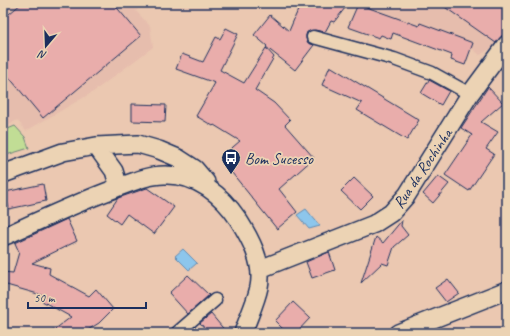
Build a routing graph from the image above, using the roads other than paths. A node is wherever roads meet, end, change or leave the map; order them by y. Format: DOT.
graph roads {
  1 [pos="313,37"];
  2 [pos="507,44"];
  3 [pos="470,94"];
  4 [pos="96,146"];
  5 [pos="3,174"];
  6 [pos="119,187"];
  7 [pos="214,192"];
  8 [pos="3,237"];
  9 [pos="260,269"];
  10 [pos="507,290"];
  11 [pos="215,300"];
  12 [pos="177,333"];
  13 [pos="243,333"];
  14 [pos="398,333"];
  1 -- 3 [label="street"];
  2 -- 3 [label="street, Rua da Rochinha"];
  3 -- 9 [label="street, Rua da Rochinha"];
  4 -- 5 [label="street"];
  4 -- 6 [label="street"];
  4 -- 7 [label="street"];
  6 -- 7 [label="street"];
  6 -- 8 [label="street"];
  7 -- 9 [label="street"];
  9 -- 13 [label="street"];
  10 -- 14 [label="street"];
  11 -- 12 [label="street"];
}
